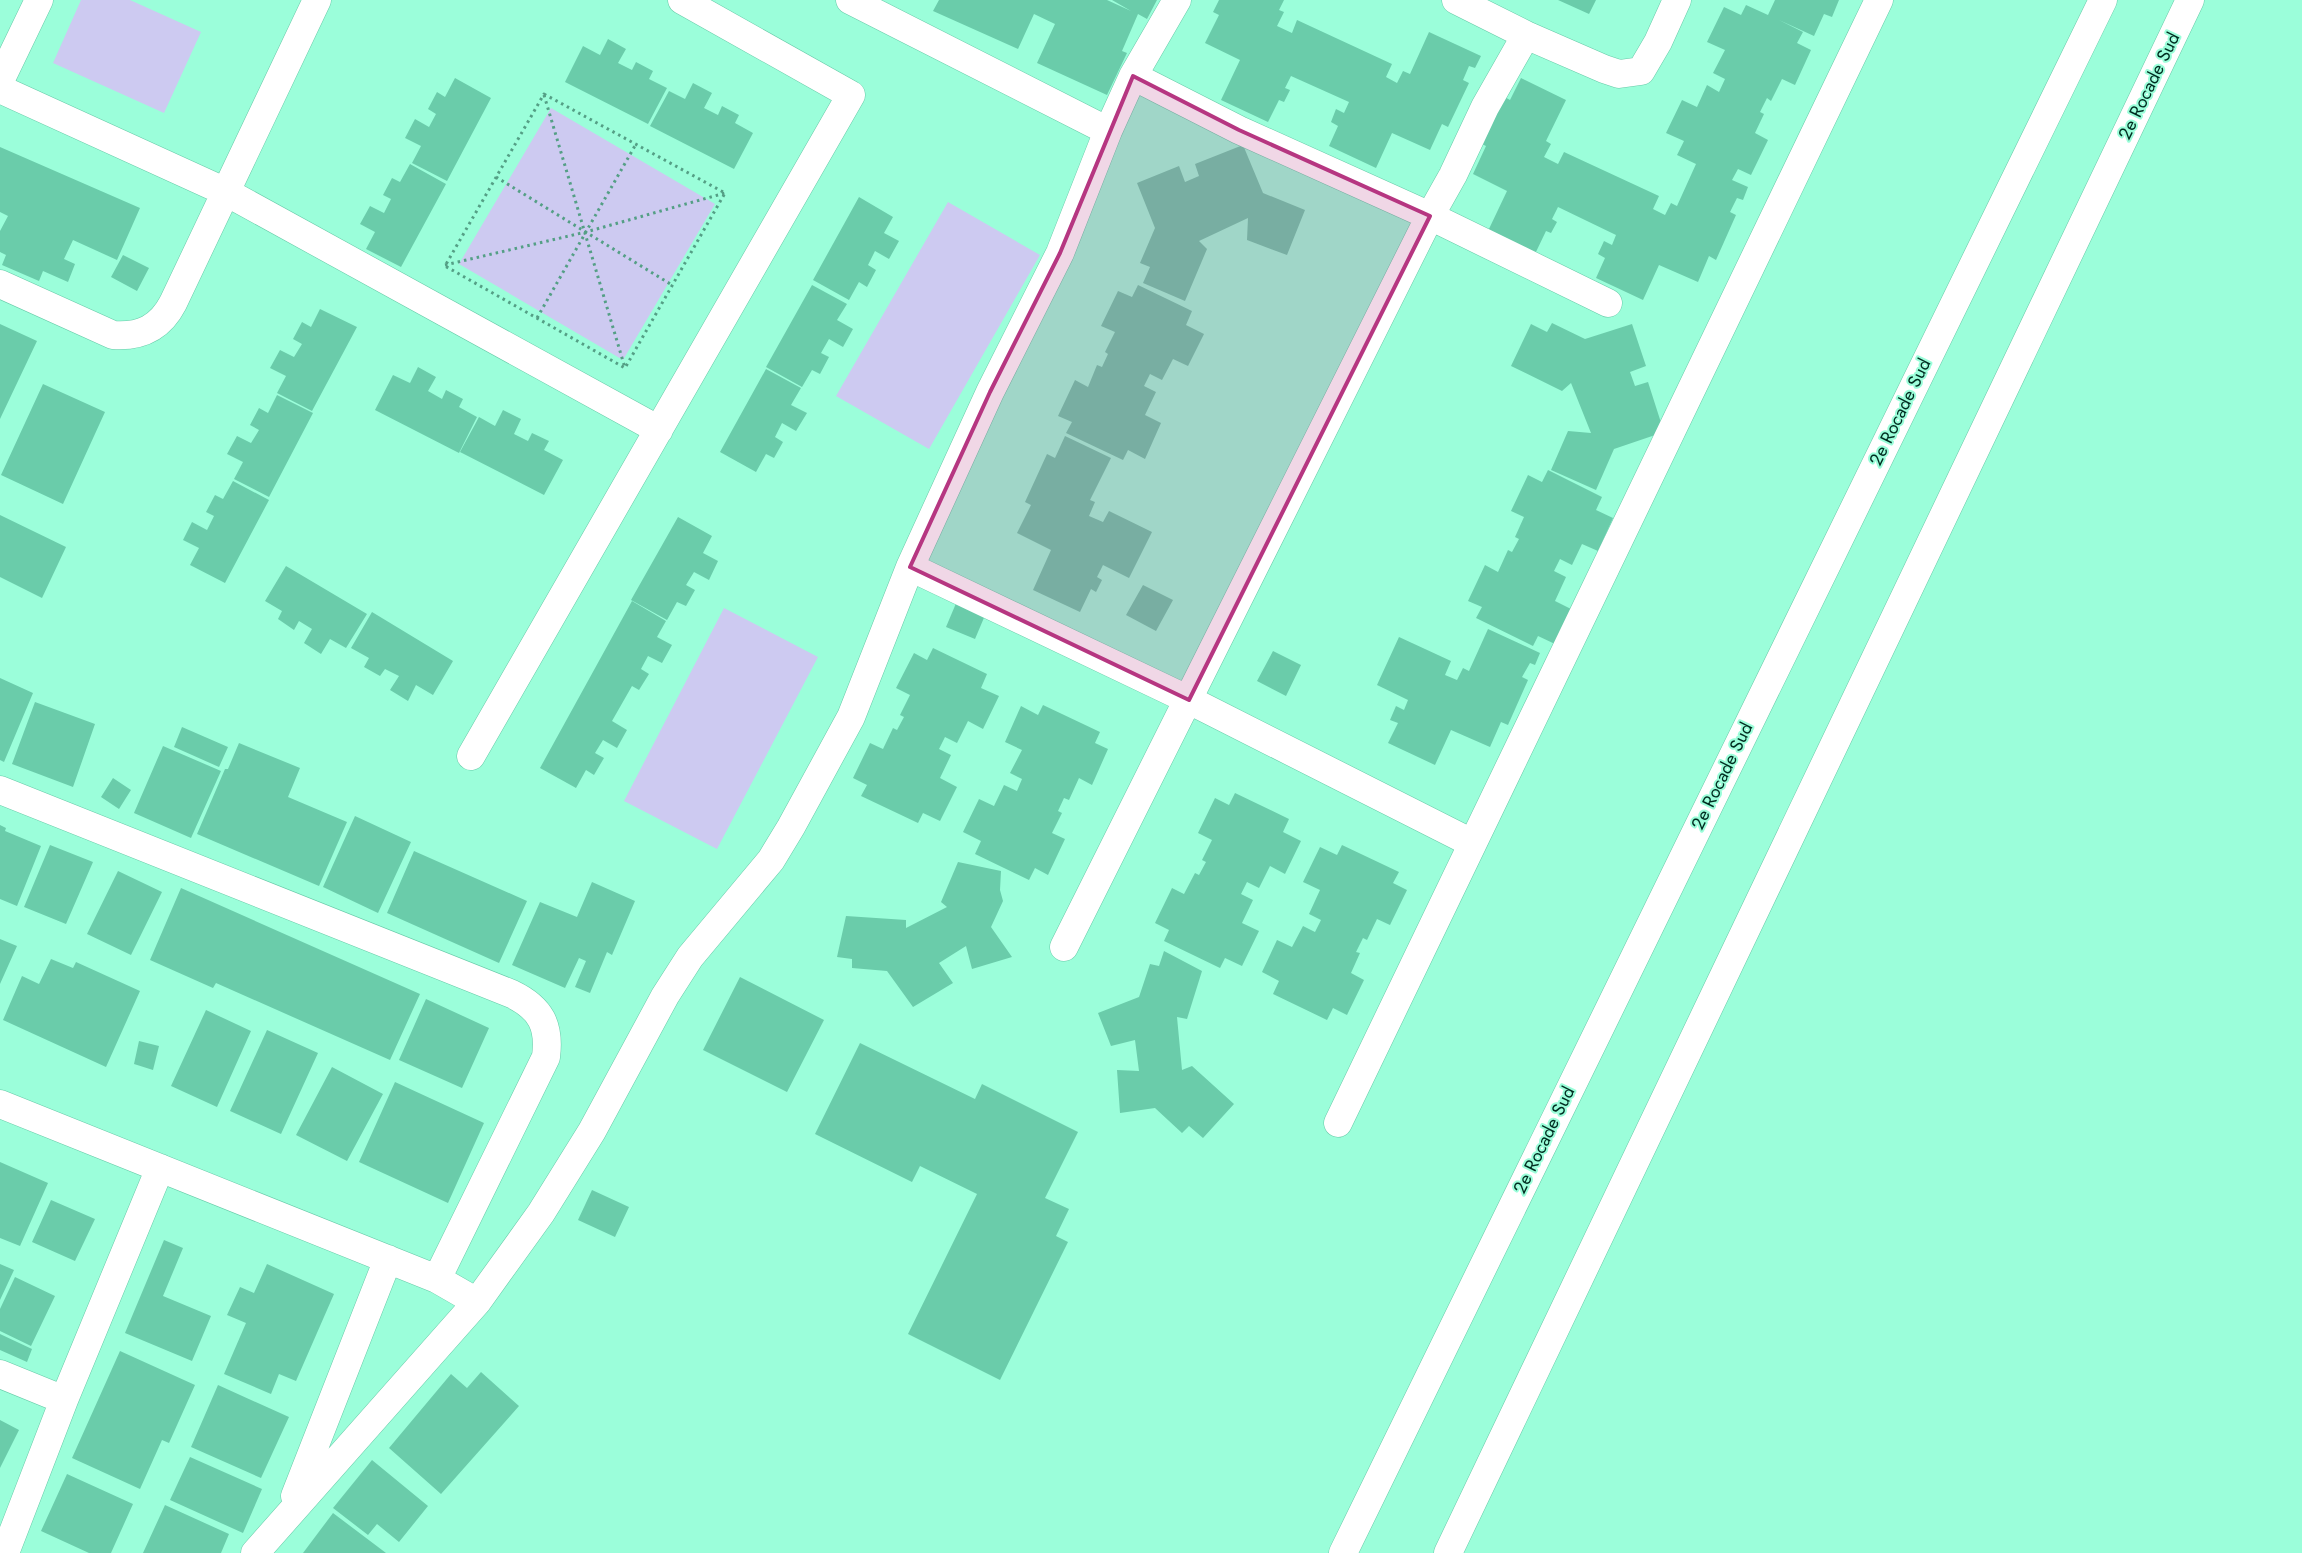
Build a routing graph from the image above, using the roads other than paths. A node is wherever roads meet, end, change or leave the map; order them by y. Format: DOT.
graph roads {
  1 [pos="39,0"];
  2 [pos="317,0"];
  3 [pos="682,0"];
  4 [pos="850,0"];
  5 [pos="1177,0"];
  6 [pos="1456,0"];
  7 [pos="1676,0"];
  8 [pos="1879,0"];
  9 [pos="2103,0"];
  10 [pos="2190,0"];
  11 [pos="1526,35"];
  12 [pos="1133,76"];
  13 [pos="0,82"];
  14 [pos="0,89"];
  15 [pos="1108,131"];
  16 [pos="226,192"];
  17 [pos="1430,216"];
  18 [pos="0,284"];
  19 [pos="1608,303"];
  20 [pos="659,430"];
  21 [pos="910,567"];
  22 [pos="1189,700"];
  23 [pos="472,756"];
  24 [pos="0,790"];
  25 [pos="1472,843"];
  26 [pos="1064,947"];
  27 [pos="0,1104"];
  28 [pos="1338,1123"];
  29 [pos="160,1168"];
  30 [pos="388,1259"];
  31 [pos="437,1279"];
  32 [pos="477,1302"];
  33 [pos="0,1374"];
  34 [pos="64,1400"];
  35 [pos="288,1514"];
  36 [pos="5,1553"];
  37 [pos="255,1553"];
  38 [pos="1343,1553"];
  39 [pos="1448,1553"];
  1 -- 13 [label="main road"];
  2 -- 16 [label="main road"];
  3 -- 20 [label="main road"];
  4 -- 15 [label="main road"];
  5 -- 12 [label="main road"];
  6 -- 11 [label="main road"];
  7 -- 11 [label="main road"];
  8 -- 25 [label="main road"];
  9 -- 38 [label="main road, 2e Rocade Sud"];
  10 -- 39 [label="main road, 2e Rocade Sud"];
  11 -- 17 [label="main road"];
  12 -- 15 [label="main road"];
  12 -- 17 [label="main road"];
  14 -- 16 [label="main road"];
  15 -- 21 [label="main road"];
  16 -- 18 [label="main road"];
  16 -- 20 [label="main road"];
  17 -- 19 [label="main road"];
  17 -- 22 [label="main road"];
  20 -- 23 [label="main road"];
  21 -- 22 [label="main road"];
  21 -- 32 [label="main road"];
  22 -- 25 [label="main road"];
  22 -- 26 [label="main road"];
  24 -- 31 [label="main road"];
  25 -- 28 [label="main road"];
  27 -- 29 [label="main road"];
  29 -- 30 [label="main road"];
  29 -- 34 [label="main road"];
  30 -- 31 [label="main road"];
  30 -- 35 [label="main road"];
  31 -- 32 [label="main road"];
  32 -- 35 [label="main road"];
  33 -- 34 [label="main road"];
  34 -- 36 [label="main road"];
  35 -- 37 [label="main road"];
}
